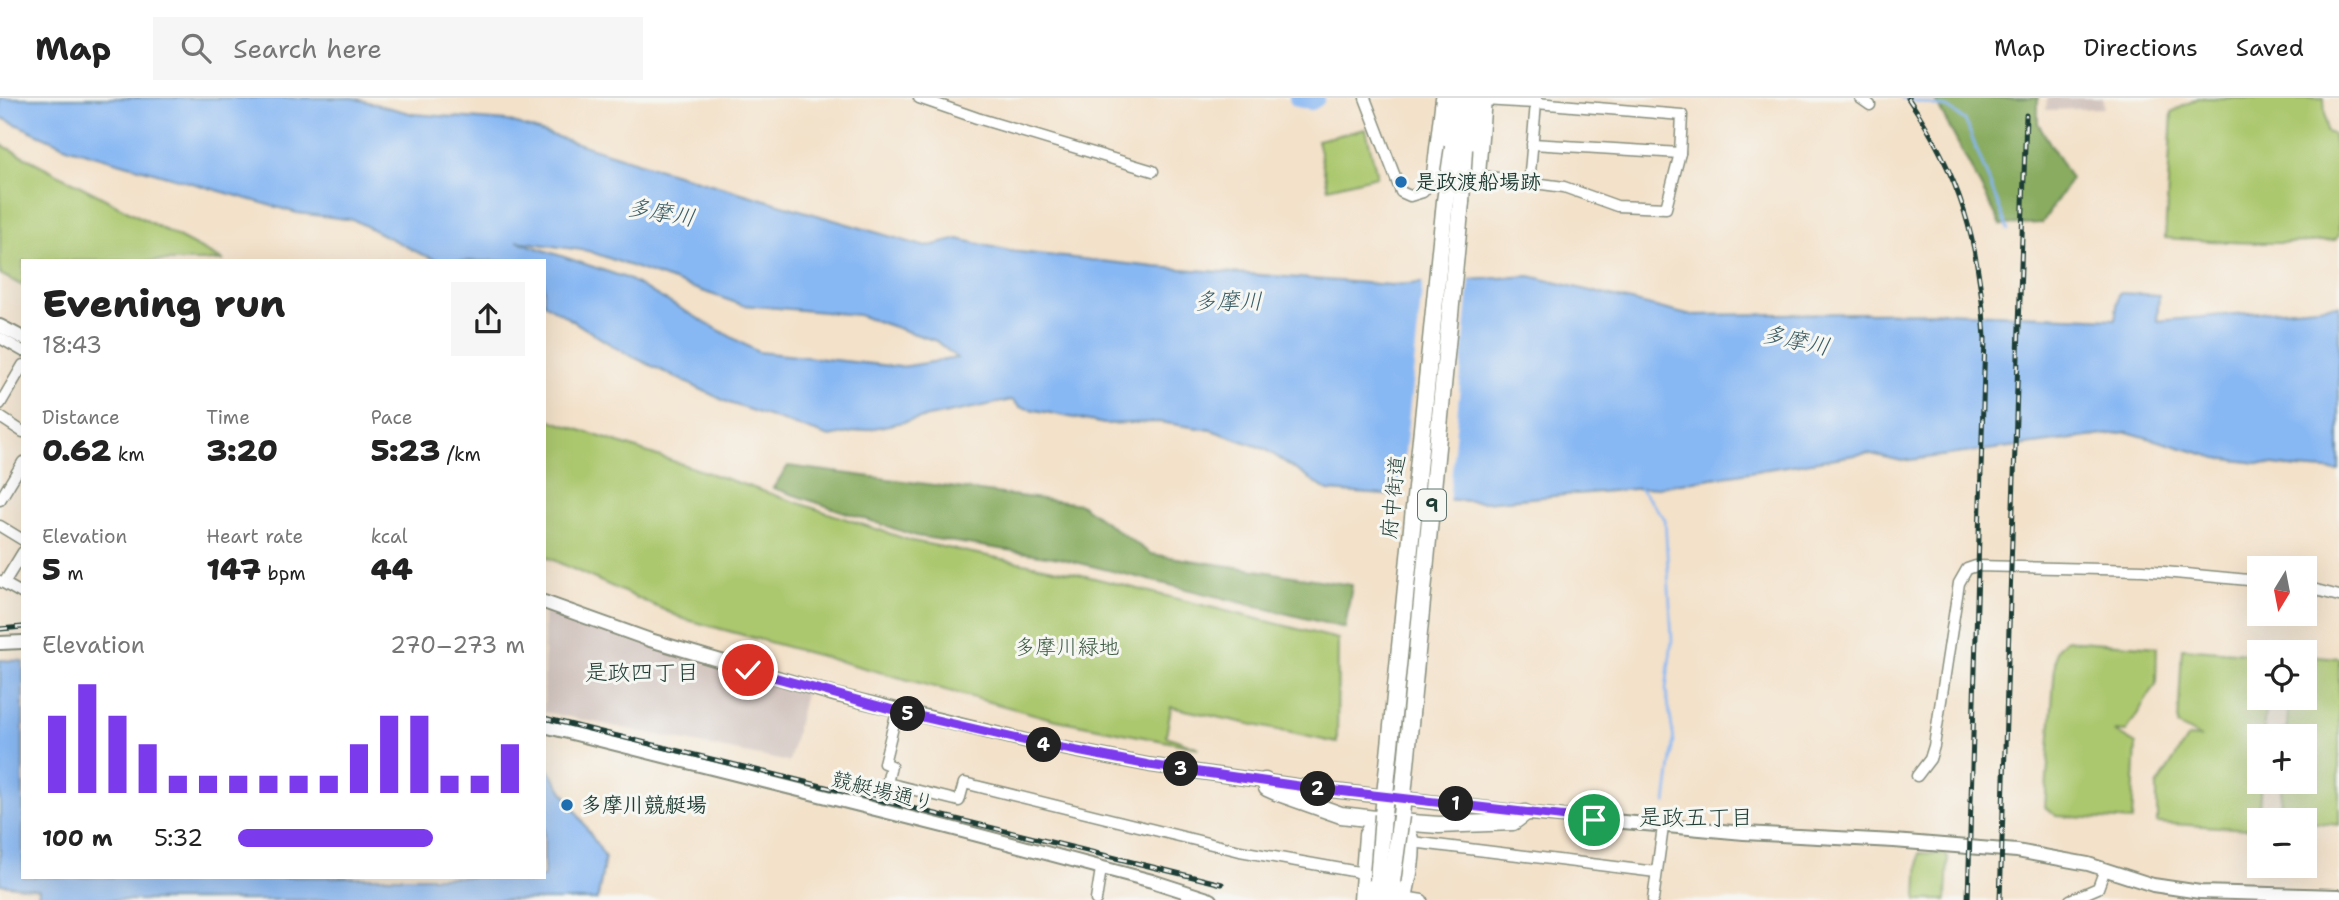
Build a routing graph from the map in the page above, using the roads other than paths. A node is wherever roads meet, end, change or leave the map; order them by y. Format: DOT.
graph roads {
  1 [pos="919,98"];
  2 [pos="1365,98"];
  3 [pos="1444,98"];
  4 [pos="1457,98"];
  5 [pos="1860,98"];
  6 [pos="1478,99"];
  7 [pos="1536,101"];
  8 [pos="1870,105"];
  9 [pos="1532,144"];
  10 [pos="1458,148"];
  11 [pos="1680,153"];
  12 [pos="1153,171"];
  13 [pos="1436,174"];
  14 [pos="1477,174"];
  15 [pos="1530,184"];
  16 [pos="0,326"];
  17 [pos="21,337"];
  18 [pos="0,338"];
  19 [pos="21,350"];
  20 [pos="21,368"];
  21 [pos="0,404"];
  22 [pos="0,417"];
  23 [pos="21,431"];
  24 [pos="21,465"];
  25 [pos="0,500"];
  26 [pos="0,526"];
  27 [pos="21,539"];
  28 [pos="21,555"];
  29 [pos="2247,580"];
  30 [pos="2,582"];
  31 [pos="2317,590"];
  32 [pos="21,593"];
  33 [pos="2339,596"];
  34 [pos="546,603"];
  35 [pos="21,642"];
  36 [pos="0,643"];
  37 [pos="897,711"];
  38 [pos="546,727"];
  39 [pos="1917,776"];
  40 [pos="1265,781"];
  41 [pos="1385,788"];
  42 [pos="1404,790"];
  43 [pos="1525,813"];
  44 [pos="1356,817"];
  45 [pos="1398,825"];
  46 [pos="1663,827"];
  47 [pos="1367,835"];
  48 [pos="1101,869"];
  49 [pos="2105,869"];
  50 [pos="1656,873"];
  51 [pos="1378,879"];
  52 [pos="2337,897"];
  53 [pos="1400,899"];
  54 [pos="1096,900"];
  55 [pos="1211,900"];
  56 [pos="1362,900"];
  57 [pos="1376,900"];
  58 [pos="1422,900"];
  59 [pos="1653,900"];
  60 [pos="2070,900"];
  1 -- 12 [label="street"];
  2 -- 13 [label="street"];
  3 -- 13 [label="main road"];
  4 -- 10 [label="main road, 府中街道 / 9"];
  5 -- 8 [label="street"];
  6 -- 7 [label="street"];
  6 -- 10 [label="main road, 府中街道 / 9"];
  6 -- 14 [label="main road"];
  7 -- 9 [label="street"];
  7 -- 11 [label="street"];
  9 -- 11 [label="street"];
  9 -- 15 [label="street"];
  10 -- 41 [label="main road, 府中街道 / 9, bridge"];
  10 -- 42 [label="main road, 府中街道 / 9, bridge"];
  11 -- 15 [label="street"];
  13 -- 14 [label="street"];
  14 -- 15 [label="street"];
  16 -- 17 [label="street"];
  18 -- 19 [label="street"];
  20 -- 21 [label="street"];
  22 -- 23 [label="street"];
  24 -- 25 [label="street"];
  26 -- 27 [label="street"];
  28 -- 30 [label="street"];
  29 -- 39 [label="street"];
  30 -- 32 [label="street"];
  31 -- 33 [label="street"];
  34 -- 37 [label="street"];
  35 -- 36 [label="street"];
  37 -- 40 [label="street"];
  37 -- 51 [label="street"];
  38 -- 48 [label="street, 競艇場通り"];
  40 -- 41 [label="street"];
  40 -- 44 [label="main road"];
  41 -- 42 [label="street"];
  41 -- 45 [label="main road, 府中街道 / 9"];
  42 -- 43 [label="street"];
  42 -- 45 [label="main road, 府中街道 / 9"];
  43 -- 45 [label="main road"];
  43 -- 46 [label="street"];
  44 -- 45 [label="main road"];
  44 -- 47 [label="main road"];
  45 -- 47 [label="main road"];
  45 -- 50 [label="street"];
  45 -- 51 [label="main road, 府中街道 / 9, bridge"];
  45 -- 53 [label="main road"];
  46 -- 49 [label="street"];
  46 -- 50 [label="street"];
  47 -- 51 [label="main road"];
  48 -- 54 [label="street"];
  48 -- 55 [label="street, 競艇場通り"];
  49 -- 52 [label="street"];
  49 -- 60 [label="street"];
  50 -- 59 [label="street"];
  51 -- 53 [label="main road, 府中街道 / 9"];
  51 -- 56 [label="main road"];
  51 -- 57 [label="main road, 府中街道 / 9"];
  53 -- 58 [label="street"];
}
